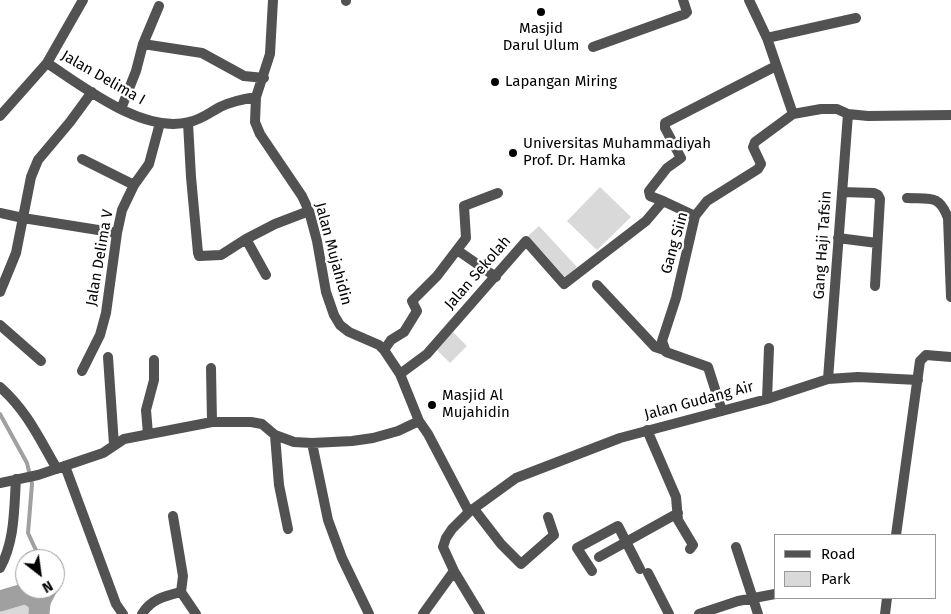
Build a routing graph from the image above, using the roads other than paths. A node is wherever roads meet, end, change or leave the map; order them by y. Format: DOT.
graph roads {
  1 [pos="83,0"];
  2 [pos="273,0"];
  3 [pos="683,0"];
  4 [pos="749,0"];
  5 [pos="159,6"];
  6 [pos="856,18"];
  7 [pos="767,38"];
  8 [pos="144,44"];
  9 [pos="593,47"];
  10 [pos="47,63"];
  11 [pos="776,66"];
  12 [pos="264,78"];
  13 [pos="92,92"];
  14 [pos="256,97"];
  15 [pos="121,108"];
  16 [pos="793,114"];
  17 [pos="848,114"];
  18 [pos="951,115"];
  19 [pos="0,116"];
  20 [pos="160,123"];
  21 [pos="188,123"];
  22 [pos="82,159"];
  23 [pos="134,185"];
  24 [pos="842,192"];
  25 [pos="498,193"];
  26 [pos="907,198"];
  27 [pos="663,201"];
  28 [pos="309,211"];
  29 [pos="0,213"];
  30 [pos="695,216"];
  31 [pos="24,218"];
  32 [pos="117,233"];
  33 [pos="838,238"];
  34 [pos="246,239"];
  35 [pos="877,243"];
  36 [pos="456,250"];
  37 [pos="266,275"];
  38 [pos="496,277"];
  39 [pos="597,285"];
  40 [pos="874,286"];
  41 [pos="0,292"];
  42 [pos="951,297"];
  43 [pos="0,325"];
  44 [pos="769,348"];
  45 [pos="384,350"];
  46 [pos="664,350"];
  47 [pos="951,357"];
  48 [pos="108,358"];
  49 [pos="154,360"];
  50 [pos="41,361"];
  51 [pos="211,368"];
  52 [pos="82,371"];
  53 [pos="400,374"];
  54 [pos="828,379"];
  55 [pos="918,380"];
  56 [pos="0,387"];
  57 [pos="767,399"];
  58 [pos="722,411"];
  59 [pos="419,421"];
  60 [pos="212,422"];
  61 [pos="647,430"];
  62 [pos="148,434"];
  63 [pos="275,436"];
  64 [pos="312,443"];
  65 [pos="114,445"];
  66 [pos="61,468"];
  67 [pos="21,478"];
  68 [pos="0,484"];
  69 [pos="472,510"];
  70 [pos="678,513"];
  71 [pos="173,516"];
  72 [pos="548,517"];
  73 [pos="288,529"];
  74 [pos="896,534"];
  75 [pos="626,542"];
  76 [pos="736,547"];
  77 [pos="690,549"];
  78 [pos="599,557"];
  79 [pos="0,568"];
  80 [pos="454,571"];
  81 [pos="592,571"];
  82 [pos="181,592"];
  83 [pos="774,594"];
  84 [pos="754,598"];
  85 [pos="887,599"];
  86 [pos="123,614"];
  87 [pos="142,614"];
  88 [pos="196,614"];
  89 [pos="369,614"];
  90 [pos="423,614"];
  91 [pos="480,614"];
  92 [pos="669,614"];
  93 [pos="699,614"];
  94 [pos="758,614"];
  95 [pos="885,614"];
  1 -- 10 [label="street"];
  2 -- 12 [label="street, Jalan Mujahidin"];
  3 -- 9 [label="street"];
  4 -- 7 [label="street"];
  5 -- 8 [label="street"];
  6 -- 7 [label="street"];
  7 -- 11 [label="street"];
  8 -- 12 [label="street"];
  8 -- 15 [label="street"];
  10 -- 13 [label="street, Jalan Delima I"];
  10 -- 19 [label="street"];
  11 -- 16 [label="street"];
  11 -- 27 [label="street"];
  12 -- 14 [label="street, Jalan Mujahidin"];
  13 -- 15 [label="street, Jalan Delima I"];
  13 -- 31 [label="street"];
  14 -- 21 [label="street, Jalan Delima I"];
  14 -- 28 [label="street, Jalan Mujahidin"];
  15 -- 20 [label="street, Jalan Delima I"];
  16 -- 17 [label="street"];
  16 -- 30 [label="street, Gang Siin"];
  17 -- 18 [label="street"];
  17 -- 24 [label="street, Gang Haji Tafsin"];
  20 -- 21 [label="street, Jalan Delima I"];
  20 -- 23 [label="street, Jalan Delima V"];
  21 -- 34 [label="street"];
  22 -- 23 [label="street"];
  23 -- 32 [label="street, Jalan Delima V"];
  24 -- 33 [label="street, Gang Haji Tafsin"];
  24 -- 35 [label="street"];
  25 -- 36 [label="street"];
  26 -- 42 [label="street"];
  27 -- 30 [label="street"];
  27 -- 38 [label="street, Jalan Sekolah"];
  28 -- 34 [label="street"];
  28 -- 45 [label="street, Jalan Mujahidin"];
  29 -- 31 [label="street"];
  30 -- 46 [label="street, Gang Siin"];
  31 -- 32 [label="street"];
  31 -- 41 [label="street"];
  32 -- 52 [label="street, Jalan Delima V"];
  33 -- 35 [label="street"];
  33 -- 54 [label="street, Gang Haji Tafsin"];
  34 -- 37 [label="street"];
  35 -- 40 [label="street"];
  36 -- 38 [label="street"];
  36 -- 45 [label="street"];
  38 -- 53 [label="street, Jalan Sekolah"];
  39 -- 46 [label="street"];
  43 -- 50 [label="street"];
  44 -- 57 [label="street"];
  45 -- 53 [label="street, Jalan Mujahidin"];
  46 -- 58 [label="street"];
  47 -- 55 [label="street"];
  48 -- 65 [label="street"];
  49 -- 62 [label="street"];
  51 -- 60 [label="street"];
  53 -- 59 [label="street, Jalan Mujahidin"];
  54 -- 55 [label="street, Jalan Gudang Air"];
  54 -- 57 [label="street, Jalan Gudang Air"];
  55 -- 74 [label="street"];
  56 -- 66 [label="street"];
  57 -- 58 [label="street, Jalan Gudang Air"];
  58 -- 61 [label="street, Jalan Gudang Air"];
  59 -- 64 [label="street"];
  59 -- 69 [label="street, Jalan Mujahidin"];
  60 -- 62 [label="street"];
  60 -- 63 [label="street"];
  61 -- 69 [label="street, Jalan Gudang Air"];
  61 -- 70 [label="street"];
  62 -- 65 [label="street"];
  63 -- 64 [label="street"];
  63 -- 73 [label="street"];
  64 -- 89 [label="street"];
  65 -- 66 [label="street"];
  66 -- 67 [label="street"];
  66 -- 86 [label="street"];
  67 -- 68 [label="street"];
  67 -- 79 [label="street"];
  69 -- 72 [label="street, Jalan Mujahidin"];
  69 -- 80 [label="street, Jalan Gudang Air"];
  70 -- 75 [label="street"];
  70 -- 77 [label="street"];
  71 -- 82 [label="street"];
  75 -- 78 [label="street"];
  75 -- 81 [label="street"];
  75 -- 92 [label="street"];
  76 -- 84 [label="street"];
  80 -- 90 [label="street"];
  80 -- 91 [label="street, Jalan Gudang Air"];
  82 -- 87 [label="street"];
  82 -- 88 [label="street"];
  83 -- 84 [label="street"];
  84 -- 93 [label="street"];
  84 -- 94 [label="street"];
  85 -- 95 [label="street"];
}
